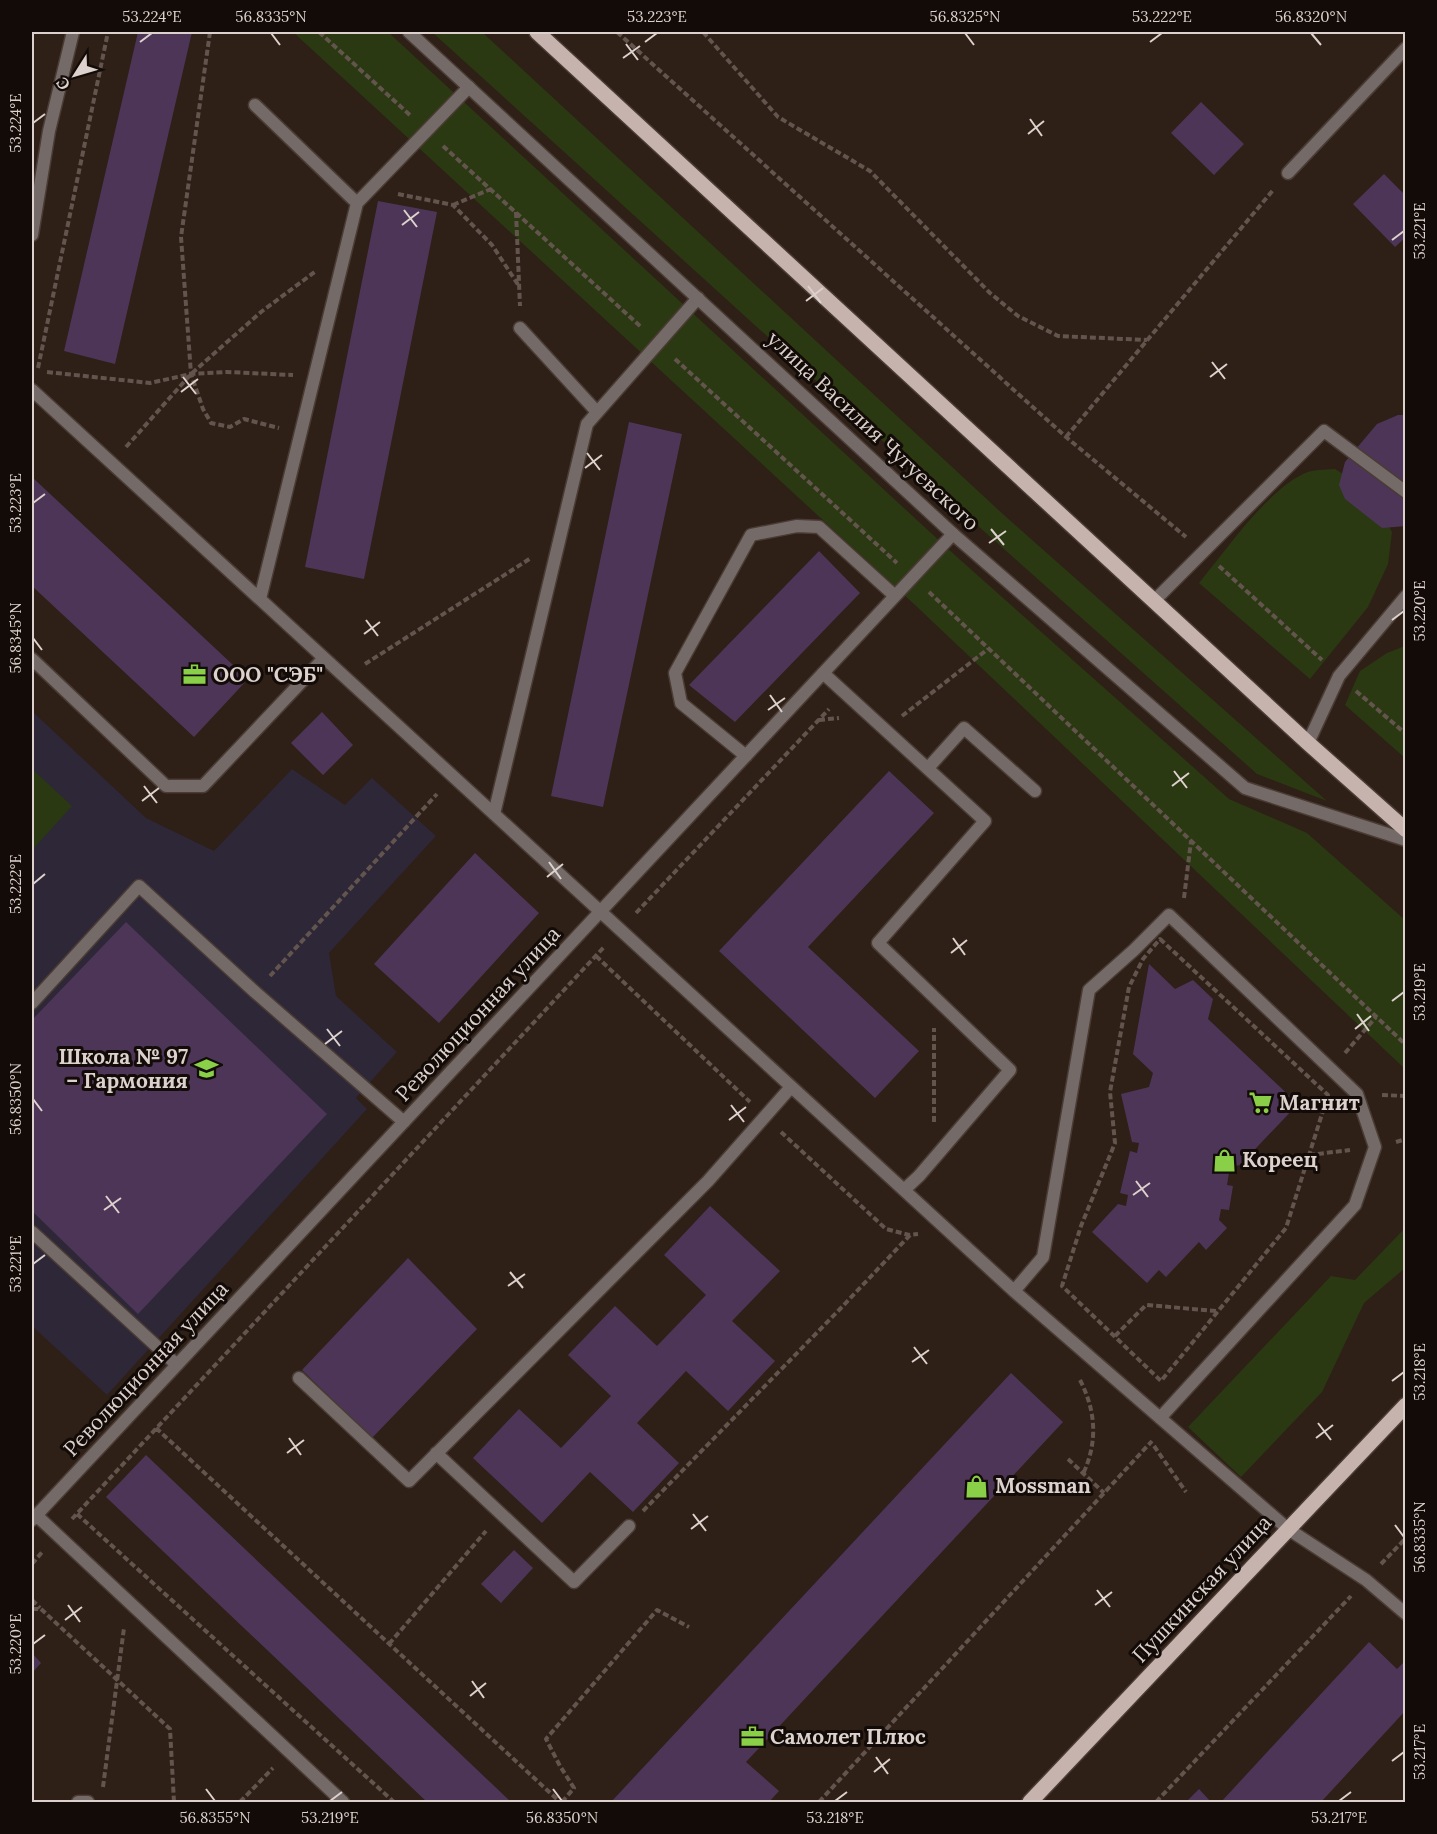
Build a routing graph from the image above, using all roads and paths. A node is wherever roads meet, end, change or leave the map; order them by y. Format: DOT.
graph roads {
  1 [pos="73,32"];
  2 [pos="108,32"];
  3 [pos="210,32"];
  4 [pos="409,32"];
  5 [pos="537,32"];
  6 [pos="617,32"];
  7 [pos="703,32"];
  8 [pos="1406,48"];
  9 [pos="469,87"];
  10 [pos="255,105"];
  11 [pos="1288,173"];
  12 [pos="372,188"];
  13 [pos="491,189"];
  14 [pos="357,203"];
  15 [pos="453,205"];
  16 [pos="516,212"];
  17 [pos="32,235"];
  18 [pos="346,248"];
  19 [pos="519,286"];
  20 [pos="698,297"];
  21 [pos="520,328"];
  22 [pos="1147,340"];
  23 [pos="32,371"];
  24 [pos="37,371"];
  25 [pos="191,374"];
  26 [pos="315,376"];
  27 [pos="32,390"];
  28 [pos="597,412"];
  29 [pos="300,434"];
  30 [pos="1066,437"];
  31 [pos="112,463"];
  32 [pos="1406,492"];
  33 [pos="953,534"];
  34 [pos="559,540"];
  35 [pos="1203,552"];
  36 [pos="895,596"];
  37 [pos="1406,596"];
  38 [pos="260,599"];
  39 [pos="1154,601"];
  40 [pos="988,648"];
  41 [pos="32,658"];
  42 [pos="324,658"];
  43 [pos="823,672"];
  44 [pos="1339,676"];
  45 [pos="345,677"];
  46 [pos="845,692"];
  47 [pos="885,729"];
  48 [pos="1406,734"];
  49 [pos="1308,743"];
  50 [pos="746,756"];
  51 [pos="928,768"];
  52 [pos="453,777"];
  53 [pos="1035,791"];
  54 [pos="494,814"];
  55 [pos="1406,830"];
  56 [pos="1406,840"];
  57 [pos="600,912"];
  58 [pos="620,930"];
  59 [pos="596,956"];
  60 [pos="255,992"];
  61 [pos="934,998"];
  62 [pos="32,1003"];
  63 [pos="791,1087"];
  64 [pos="765,1117"];
  65 [pos="404,1122"];
  66 [pos="372,1156"];
  67 [pos="933,1159"];
  68 [pos="395,1173"];
  69 [pos="904,1190"];
  70 [pos="932,1216"];
  71 [pos="32,1232"];
  72 [pos="919,1233"];
  73 [pos="909,1235"];
  74 [pos="1010,1286"];
  75 [pos="1218,1311"];
  76 [pos="1253,1316"];
  77 [pos="1115,1336"];
  78 [pos="177,1365"];
  79 [pos="299,1378"];
  80 [pos="1088,1381"];
  81 [pos="1406,1404"];
  82 [pos="135,1409"];
  83 [pos="1164,1421"];
  84 [pos="157,1429"];
  85 [pos="1151,1442"];
  86 [pos="436,1453"];
  87 [pos="1068,1459"];
  88 [pos="1083,1474"];
  89 [pos="1186,1492"];
  90 [pos="1104,1493"];
  91 [pos="56,1494"];
  92 [pos="77,1514"];
  93 [pos="501,1514"];
  94 [pos="34,1518"];
  95 [pos="629,1526"];
  96 [pos="1288,1529"];
  97 [pos="58,1535"];
  98 [pos="1406,1538"];
  99 [pos="32,1564"];
  100 [pos="1366,1580"];
  101 [pos="32,1600"];
  102 [pos="128,1601"];
  103 [pos="32,1609"];
  104 [pos="41,1609"];
  105 [pos="1406,1614"];
  106 [pos="689,1627"];
  107 [pos="389,1644"];
  108 [pos="117,1678"];
  109 [pos="289,1751"];
  110 [pos="103,1791"];
  111 [pos="78,1803"];
  112 [pos="88,1803"];
  113 [pos="174,1803"];
  114 [pos="240,1803"];
  115 [pos="344,1803"];
  116 [pos="394,1803"];
  117 [pos="561,1803"];
  118 [pos="819,1803"];
  119 [pos="1030,1803"];
  120 [pos="1156,1803"];
  1 -- 17 [label="street"];
  2 -- 24 [label="path"];
  3 -- 25 [label="path"];
  4 -- 9 [label="street, улица Василия Чугуевского"];
  5 -- 39 [label="main road"];
  6 -- 30 [label="path"];
  7 -- 22 [label="path"];
  8 -- 11 [label="street"];
  9 -- 12 [label="street"];
  9 -- 20 [label="street, улица Василия Чугуевского"];
  10 -- 14 [label="street"];
  11 -- 22 [label="path"];
  12 -- 14 [label="street"];
  12 -- 15 [label="path"];
  13 -- 15 [label="path"];
  14 -- 18 [label="street"];
  15 -- 19 [label="path"];
  16 -- 19 [label="path"];
  18 -- 25 [label="path"];
  18 -- 26 [label="street"];
  19 -- 21 [label="path"];
  20 -- 28 [label="street"];
  20 -- 33 [label="street, улица Василия Чугуевского"];
  21 -- 28 [label="street"];
  22 -- 30 [label="path"];
  23 -- 24 [label="path"];
  24 -- 25 [label="path"];
  25 -- 26 [label="path"];
  25 -- 29 [label="path"];
  25 -- 31 [label="path"];
  26 -- 29 [label="street"];
  27 -- 31 [label="street"];
  28 -- 34 [label="street"];
  29 -- 38 [label="street"];
  30 -- 35 [label="path"];
  31 -- 38 [label="street"];
  32 -- 35 [label="street"];
  33 -- 36 [label="street, Революционная улица"];
  33 -- 56 [label="street, улица Василия Чугуевского"];
  34 -- 45 [label="path"];
  34 -- 54 [label="street"];
  35 -- 39 [label="street"];
  35 -- 44 [label="path"];
  36 -- 43 [label="street, Революционная улица"];
  36 -- 50 [label="street"];
  37 -- 44 [label="street"];
  38 -- 42 [label="street"];
  39 -- 49 [label="main road"];
  40 -- 47 [label="path"];
  41 -- 42 [label="street"];
  42 -- 45 [label="street"];
  43 -- 46 [label="street"];
  43 -- 50 [label="street, Революционная улица"];
  44 -- 48 [label="path"];
  44 -- 49 [label="street"];
  45 -- 52 [label="street"];
  46 -- 47 [label="street"];
  46 -- 58 [label="path"];
  47 -- 51 [label="street"];
  49 -- 55 [label="main road"];
  50 -- 57 [label="street, Революционная улица"];
  51 -- 53 [label="street"];
  51 -- 61 [label="street"];
  52 -- 54 [label="street"];
  52 -- 60 [label="path"];
  54 -- 57 [label="street"];
  57 -- 58 [label="street"];
  57 -- 65 [label="street, Революционная улица"];
  58 -- 59 [label="path"];
  58 -- 63 [label="street"];
  59 -- 64 [label="path"];
  59 -- 68 [label="path"];
  60 -- 62 [label="street"];
  60 -- 65 [label="street"];
  61 -- 67 [label="path"];
  61 -- 67 [label="street"];
  63 -- 64 [label="street"];
  63 -- 69 [label="street"];
  64 -- 73 [label="path"];
  64 -- 86 [label="street"];
  65 -- 66 [label="street, Революционная улица"];
  66 -- 68 [label="path"];
  66 -- 78 [label="street, Революционная улица"];
  67 -- 69 [label="street"];
  68 -- 84 [label="path"];
  69 -- 70 [label="street"];
  70 -- 73 [label="path"];
  70 -- 74 [label="street"];
  71 -- 78 [label="street"];
  72 -- 73 [label="path"];
  73 -- 95 [label="path"];
  74 -- 76 [label="street"];
  74 -- 83 [label="street"];
  75 -- 76 [label="path"];
  75 -- 77 [label="path"];
  75 -- 77 [label="path"];
  75 -- 77 [label="path"];
  76 -- 83 [label="street"];
  78 -- 82 [label="street, Революционная улица"];
  79 -- 86 [label="street"];
  80 -- 88 [label="path"];
  81 -- 96 [label="main road, Пушкинская улица"];
  82 -- 84 [label="path"];
  82 -- 91 [label="street, Революционная улица"];
  83 -- 85 [label="path"];
  83 -- 96 [label="street"];
  84 -- 92 [label="path"];
  84 -- 107 [label="path"];
  85 -- 89 [label="path"];
  85 -- 90 [label="path"];
  86 -- 93 [label="street"];
  87 -- 88 [label="path"];
  88 -- 90 [label="path"];
  90 -- 118 [label="path"];
  91 -- 92 [label="path"];
  91 -- 94 [label="street, Революционная улица"];
  92 -- 97 [label="path"];
  92 -- 116 [label="path"];
  93 -- 95 [label="street"];
  93 -- 107 [label="path"];
  94 -- 97 [label="street"];
  96 -- 100 [label="street"];
  96 -- 119 [label="main road, Пушкинская улица"];
  97 -- 99 [label="path"];
  97 -- 102 [label="street"];
  98 -- 100 [label="path"];
  100 -- 105 [label="street"];
  100 -- 120 [label="path"];
  101 -- 104 [label="path"];
  102 -- 108 [label="path"];
  102 -- 109 [label="street"];
  103 -- 104 [label="path"];
  104 -- 108 [label="path"];
  106 -- 117 [label="path"];
  107 -- 117 [label="path"];
  108 -- 110 [label="path"];
  108 -- 113 [label="path"];
  109 -- 114 [label="path"];
  109 -- 115 [label="street"];
  111 -- 112 [label="street"];
}
